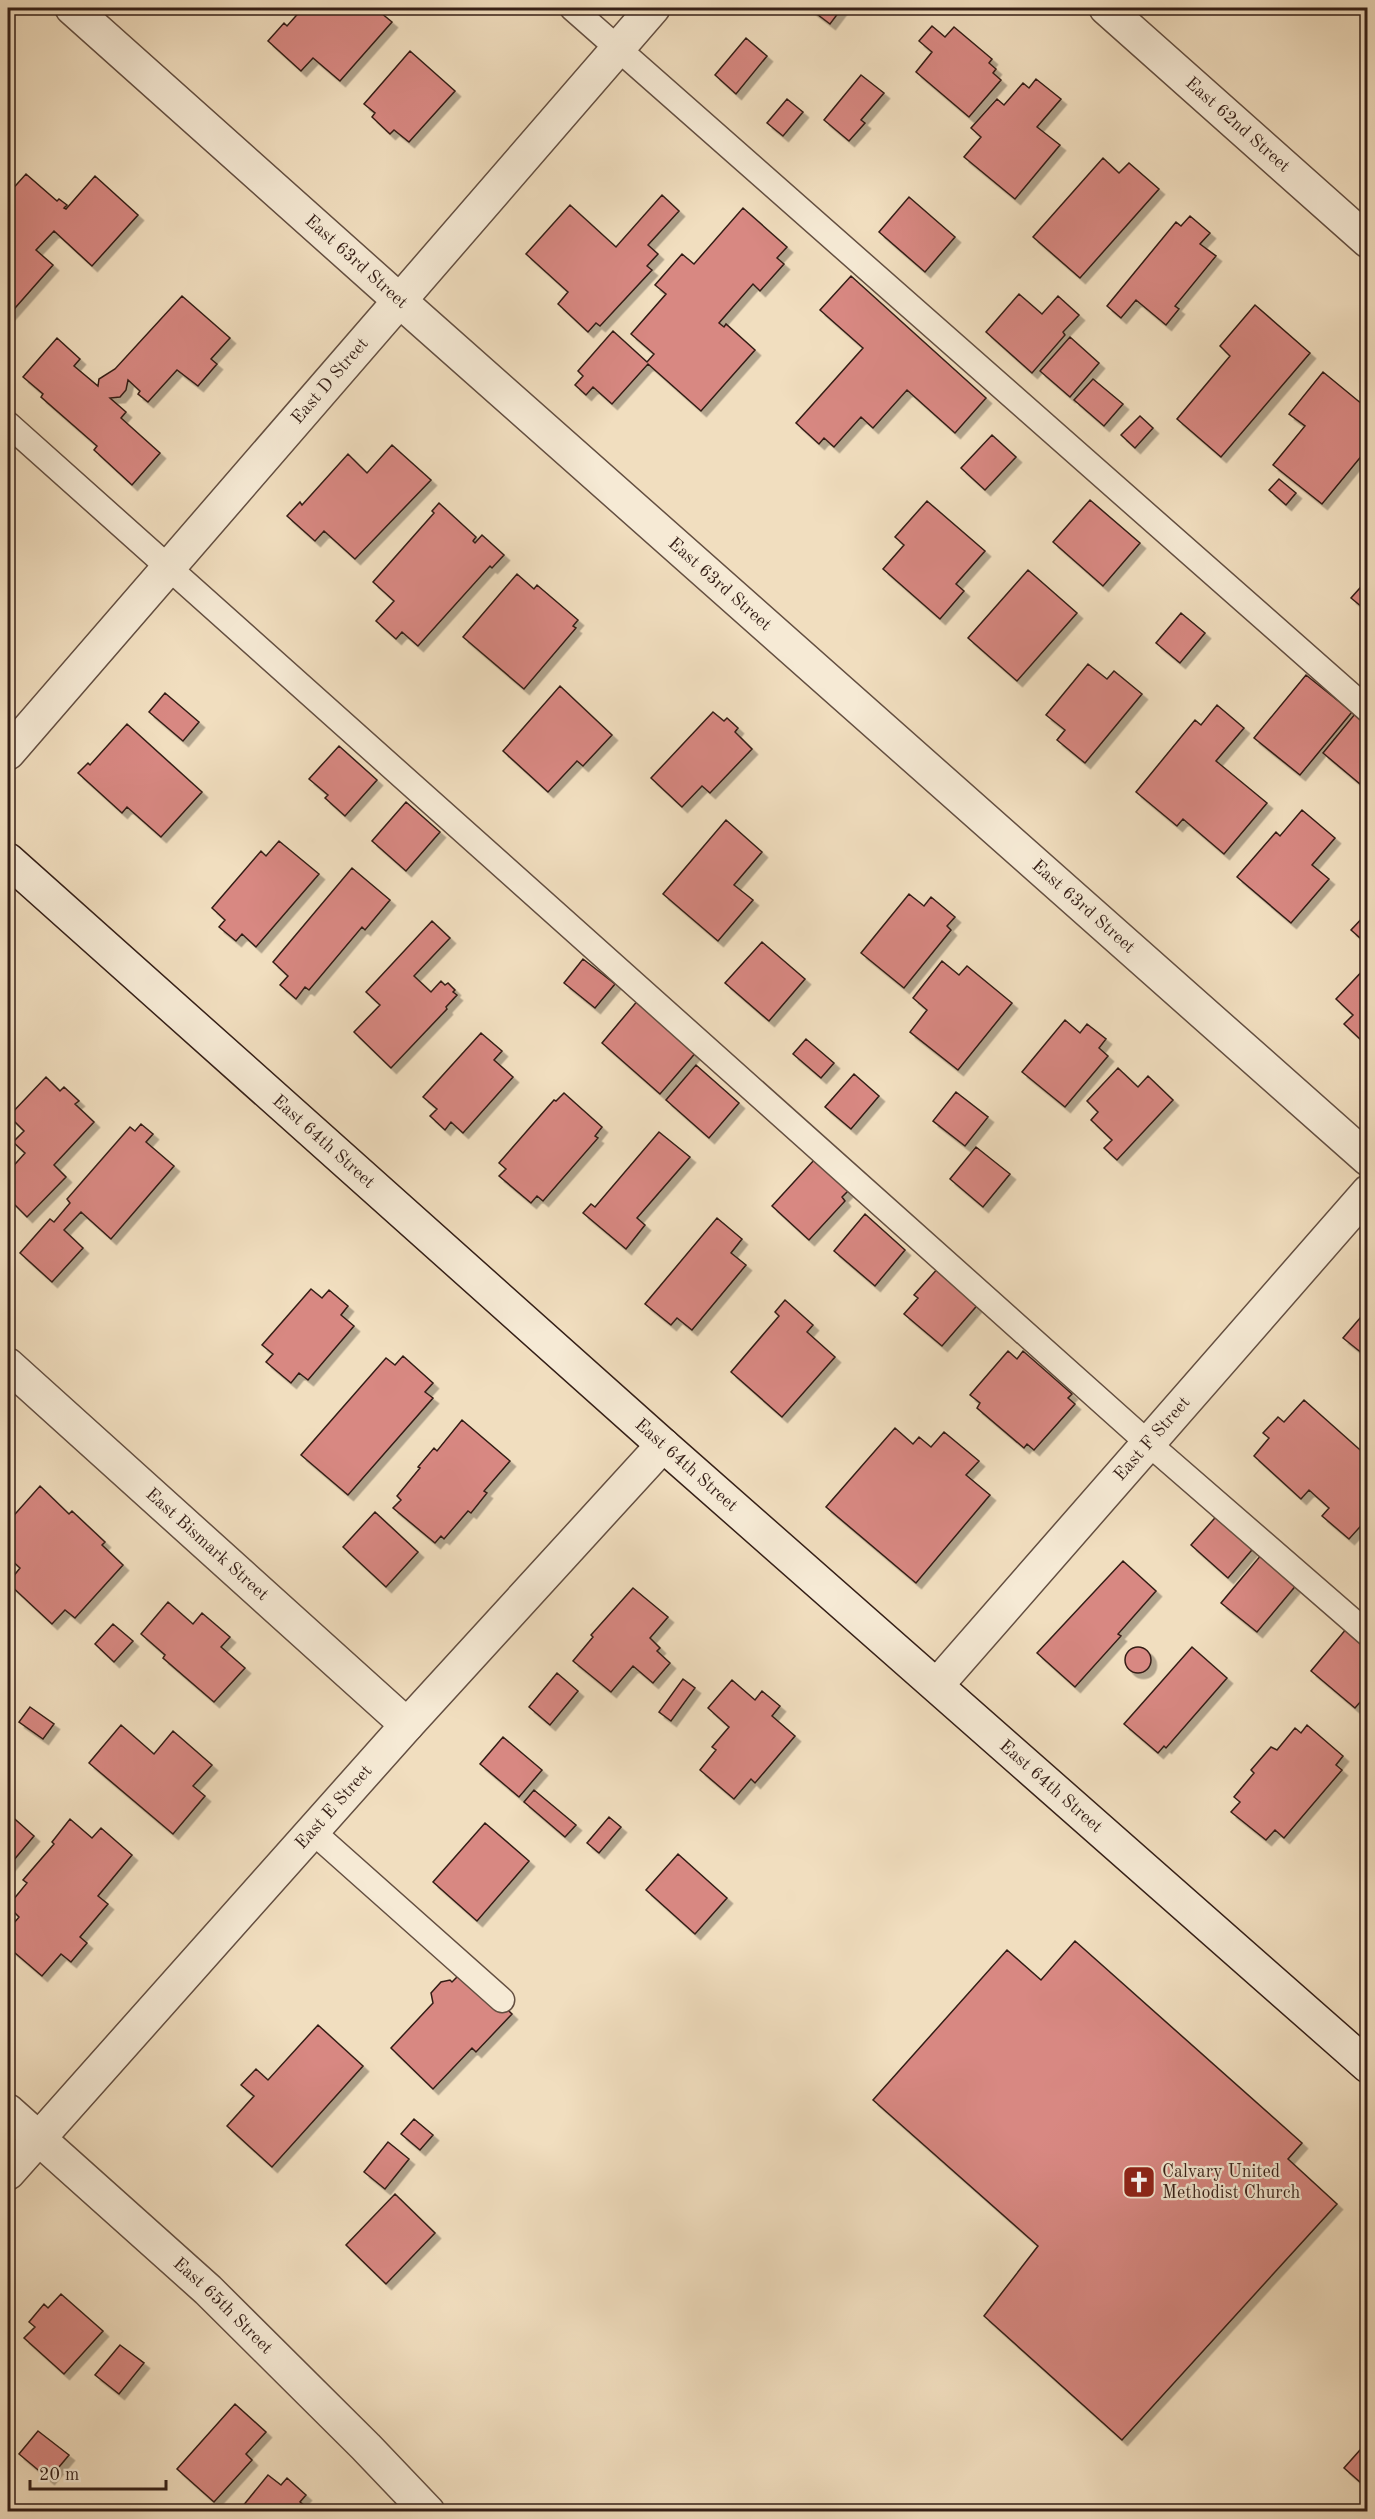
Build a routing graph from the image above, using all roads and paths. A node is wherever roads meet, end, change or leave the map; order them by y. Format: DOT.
graph roads {
  1 [pos="72,8"];
  2 [pos="572,8"];
  3 [pos="653,8"];
  4 [pos="1106,8"];
  5 [pos="618,48"];
  6 [pos="1368,241"];
  7 [pos="400,301"];
  8 [pos="8,424"];
  9 [pos="168,568"];
  10 [pos="1368,710"];
  11 [pos="8,753"];
  12 [pos="8,860"];
  13 [pos="1368,1159"];
  14 [pos="1368,1192"];
  15 [pos="8,1365"];
  16 [pos="1148,1443"];
  17 [pos="663,1445"];
  18 [pos="1368,1634"];
  19 [pos="937,1685"];
  20 [pos="407,1725"];
  21 [pos="312,1831"];
  22 [pos="502,2000"];
  23 [pos="1368,2066"];
  24 [pos="8,2111"];
  25 [pos="38,2138"];
  26 [pos="8,2173"];
  27 [pos="428,2511"];
  1 -- 7 [label="street, East 63rd Street"];
  2 -- 5 [label="lane"];
  3 -- 5 [label="street, East D Street"];
  4 -- 6 [label="street, East 62nd Street"];
  5 -- 7 [label="street, East D Street"];
  5 -- 10 [label="lane"];
  7 -- 9 [label="street, East D Street"];
  7 -- 13 [label="street, East 63rd Street"];
  8 -- 9 [label="lane"];
  9 -- 11 [label="street, East D Street"];
  9 -- 16 [label="lane"];
  12 -- 17 [label="street, East 64th Street"];
  14 -- 16 [label="street, East F Street"];
  15 -- 20 [label="street, East Bismark Street"];
  16 -- 18 [label="lane"];
  16 -- 19 [label="street, East F Street"];
  17 -- 19 [label="street, East 64th Street"];
  17 -- 20 [label="street, East E Street"];
  19 -- 23 [label="street, East 64th Street"];
  20 -- 21 [label="street, East E Street"];
  21 -- 22 [label="lane"];
  21 -- 25 [label="street, East E Street"];
  24 -- 25 [label="street, East 65th Street"];
  25 -- 26 [label="street, East E Street"];
  25 -- 27 [label="street, East 65th Street"];
}
